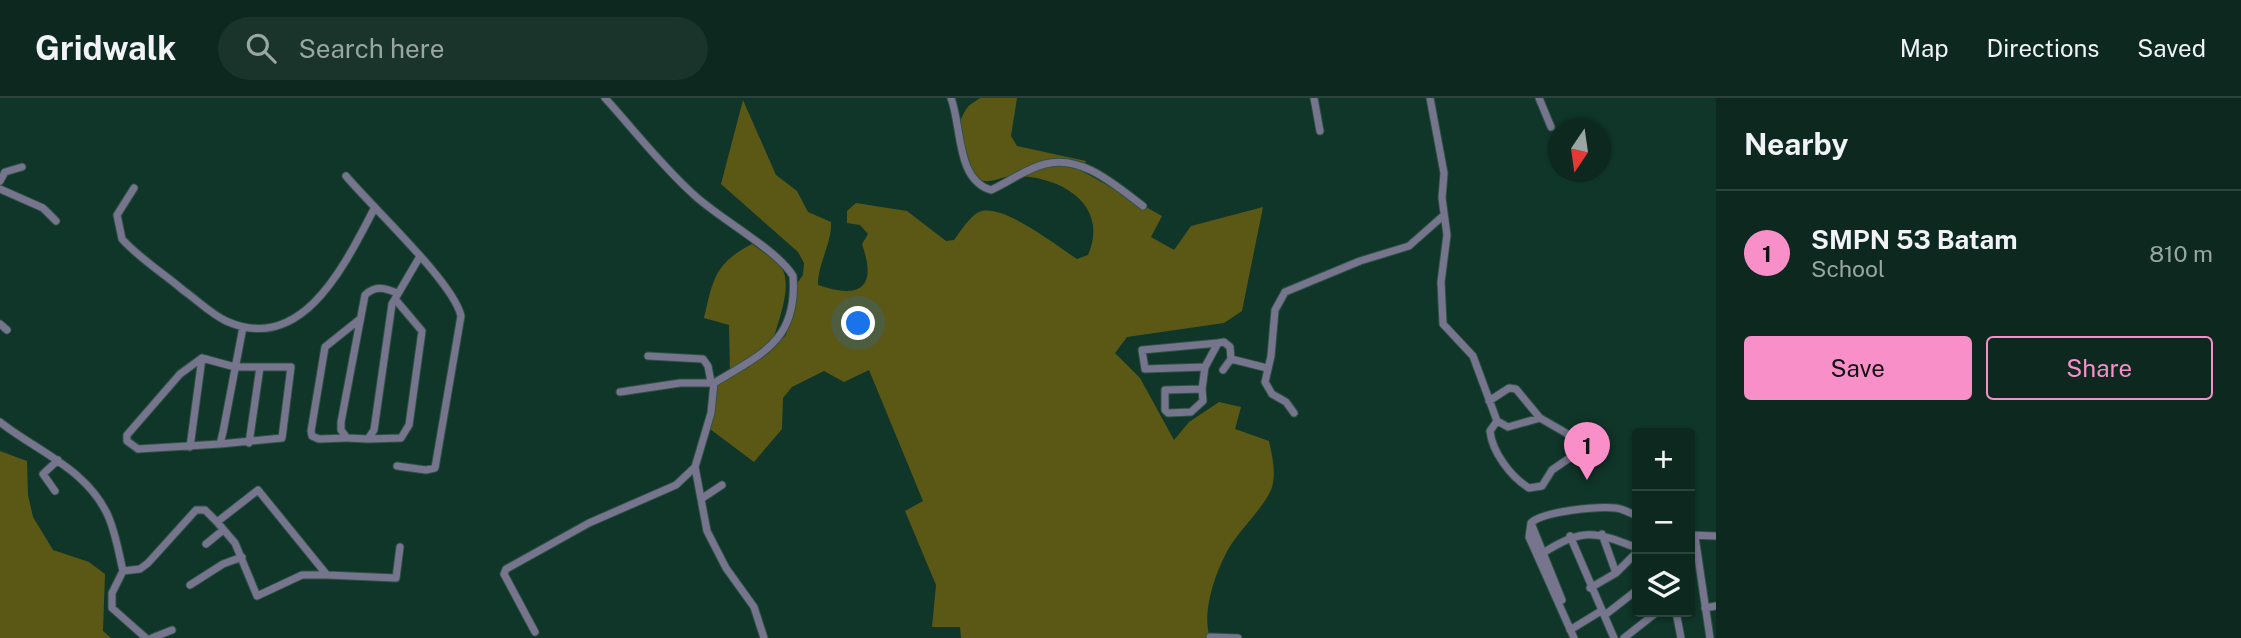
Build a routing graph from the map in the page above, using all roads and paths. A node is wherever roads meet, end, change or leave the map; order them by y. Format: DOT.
graph roads {
  1 [pos="606,98"];
  2 [pos="951,98"];
  3 [pos="1314,98"];
  4 [pos="1430,98"];
  5 [pos="1539,98"];
  6 [pos="1548,120"];
  7 [pos="1320,131"];
  8 [pos="22,167"];
  9 [pos="346,176"];
  10 [pos="0,181"];
  11 [pos="134,188"];
  12 [pos="0,189"];
  13 [pos="1143,206"];
  14 [pos="374,209"];
  15 [pos="1444,215"];
  16 [pos="56,221"];
  17 [pos="419,258"];
  18 [pos="396,296"];
  19 [pos="361,319"];
  20 [pos="0,324"];
  21 [pos="243,327"];
  22 [pos="6,330"];
  23 [pos="1218,343"];
  24 [pos="648,356"];
  25 [pos="202,359"];
  26 [pos="1231,359"];
  27 [pos="260,366"];
  28 [pos="235,367"];
  29 [pos="1206,367"];
  30 [pos="1267,368"];
  31 [pos="1223,370"];
  32 [pos="713,383"];
  33 [pos="1202,389"];
  34 [pos="620,392"];
  35 [pos="1489,401"];
  36 [pos="1294,413"];
  37 [pos="1540,418"];
  38 [pos="1497,421"];
  39 [pos="0,422"];
  40 [pos="347,438"];
  41 [pos="368,439"];
  42 [pos="249,443"];
  43 [pos="220,444"];
  44 [pos="1580,446"];
  45 [pos="190,447"];
  46 [pos="1567,459"];
  47 [pos="58,460"];
  48 [pos="397,466"];
  49 [pos="695,467"];
  50 [pos="722,485"];
  51 [pos="55,491"];
  52 [pos="701,499"];
  53 [pos="1632,514"];
  54 [pos="217,522"];
  55 [pos="1531,523"];
  56 [pos="222,531"];
  57 [pos="1602,534"];
  58 [pos="1570,536"];
  59 [pos="1695,536"];
  60 [pos="1716,536"];
  61 [pos="206,544"];
  62 [pos="400,547"];
  63 [pos="1632,548"];
  64 [pos="1543,553"];
  65 [pos="1695,553"];
  66 [pos="1633,554"];
  67 [pos="242,557"];
  68 [pos="124,571"];
  69 [pos="1616,573"];
  70 [pos="327,575"];
  71 [pos="190,585"];
  72 [pos="1590,588"];
  73 [pos="1632,593"];
  74 [pos="1716,606"];
  75 [pos="1705,608"];
  76 [pos="1603,613"];
  77 [pos="1651,617"];
  78 [pos="1677,617"];
  79 [pos="1572,629"];
  80 [pos="172,631"];
  81 [pos="535,632"];
  82 [pos="1681,635"];
  83 [pos="1210,637"];
  84 [pos="146,638"];
  85 [pos="152,638"];
  86 [pos="764,638"];
  87 [pos="1238,638"];
  88 [pos="1577,638"];
  89 [pos="1614,638"];
  90 [pos="1624,638"];
  91 [pos="1672,638"];
  92 [pos="1710,638"];
  1 -- 32 [label="street"];
  2 -- 13 [label="street"];
  3 -- 7 [label="street"];
  4 -- 15 [label="street"];
  5 -- 6 [label="street"];
  8 -- 10 [label="street"];
  9 -- 14 [label="street"];
  11 -- 21 [label="street"];
  12 -- 16 [label="street"];
  14 -- 17 [label="street"];
  14 -- 21 [label="street"];
  15 -- 30 [label="street"];
  15 -- 35 [label="street"];
  17 -- 18 [label="street"];
  17 -- 48 [label="street"];
  18 -- 19 [label="street"];
  18 -- 41 [label="street"];
  18 -- 41 [label="street"];
  19 -- 40 [label="street"];
  19 -- 40 [label="street"];
  20 -- 22 [label="street"];
  21 -- 28 [label="street"];
  23 -- 26 [label="street"];
  23 -- 29 [label="street"];
  23 -- 29 [label="street"];
  24 -- 32 [label="street"];
  25 -- 28 [label="street"];
  25 -- 45 [label="street"];
  25 -- 45 [label="street"];
  26 -- 30 [label="street"];
  26 -- 31 [label="street"];
  27 -- 28 [label="street"];
  27 -- 42 [label="street"];
  27 -- 42 [label="street"];
  28 -- 43 [label="street"];
  29 -- 33 [label="street"];
  30 -- 36 [label="street"];
  32 -- 34 [label="street"];
  32 -- 49 [label="street"];
  33 -- 33 [label="street"];
  35 -- 37 [label="street"];
  35 -- 38 [label="street"];
  37 -- 38 [label="street"];
  37 -- 44 [label="street"];
  38 -- 46 [label="street"];
  39 -- 47 [label="street"];
  40 -- 41 [label="street"];
  42 -- 43 [label="street"];
  43 -- 45 [label="street"];
  47 -- 51 [label="street"];
  47 -- 68 [label="street"];
  49 -- 52 [label="street"];
  49 -- 81 [label="street"];
  50 -- 52 [label="street"];
  52 -- 86 [label="street"];
  53 -- 55 [label="street"];
  54 -- 56 [label="street"];
  54 -- 68 [label="street"];
  54 -- 70 [label="street"];
  55 -- 64 [label="street"];
  55 -- 79 [label="street"];
  56 -- 61 [label="street"];
  56 -- 67 [label="street"];
  57 -- 58 [label="street"];
  57 -- 63 [label="street"];
  57 -- 69 [label="street"];
  58 -- 64 [label="street"];
  58 -- 72 [label="street"];
  59 -- 60 [label="street"];
  62 -- 70 [label="street"];
  64 -- 79 [label="street"];
  65 -- 75 [label="street"];
  66 -- 69 [label="street"];
  67 -- 70 [label="street"];
  67 -- 71 [label="street"];
  68 -- 84 [label="street"];
  69 -- 72 [label="street"];
  72 -- 76 [label="street"];
  73 -- 76 [label="street"];
  74 -- 75 [label="street"];
  75 -- 92 [label="street"];
  76 -- 79 [label="street"];
  76 -- 89 [label="street"];
  77 -- 90 [label="street"];
  78 -- 82 [label="street"];
  79 -- 88 [label="street"];
  80 -- 85 [label="street"];
  82 -- 91 [label="street"];
  83 -- 87 [label="street"];
}
